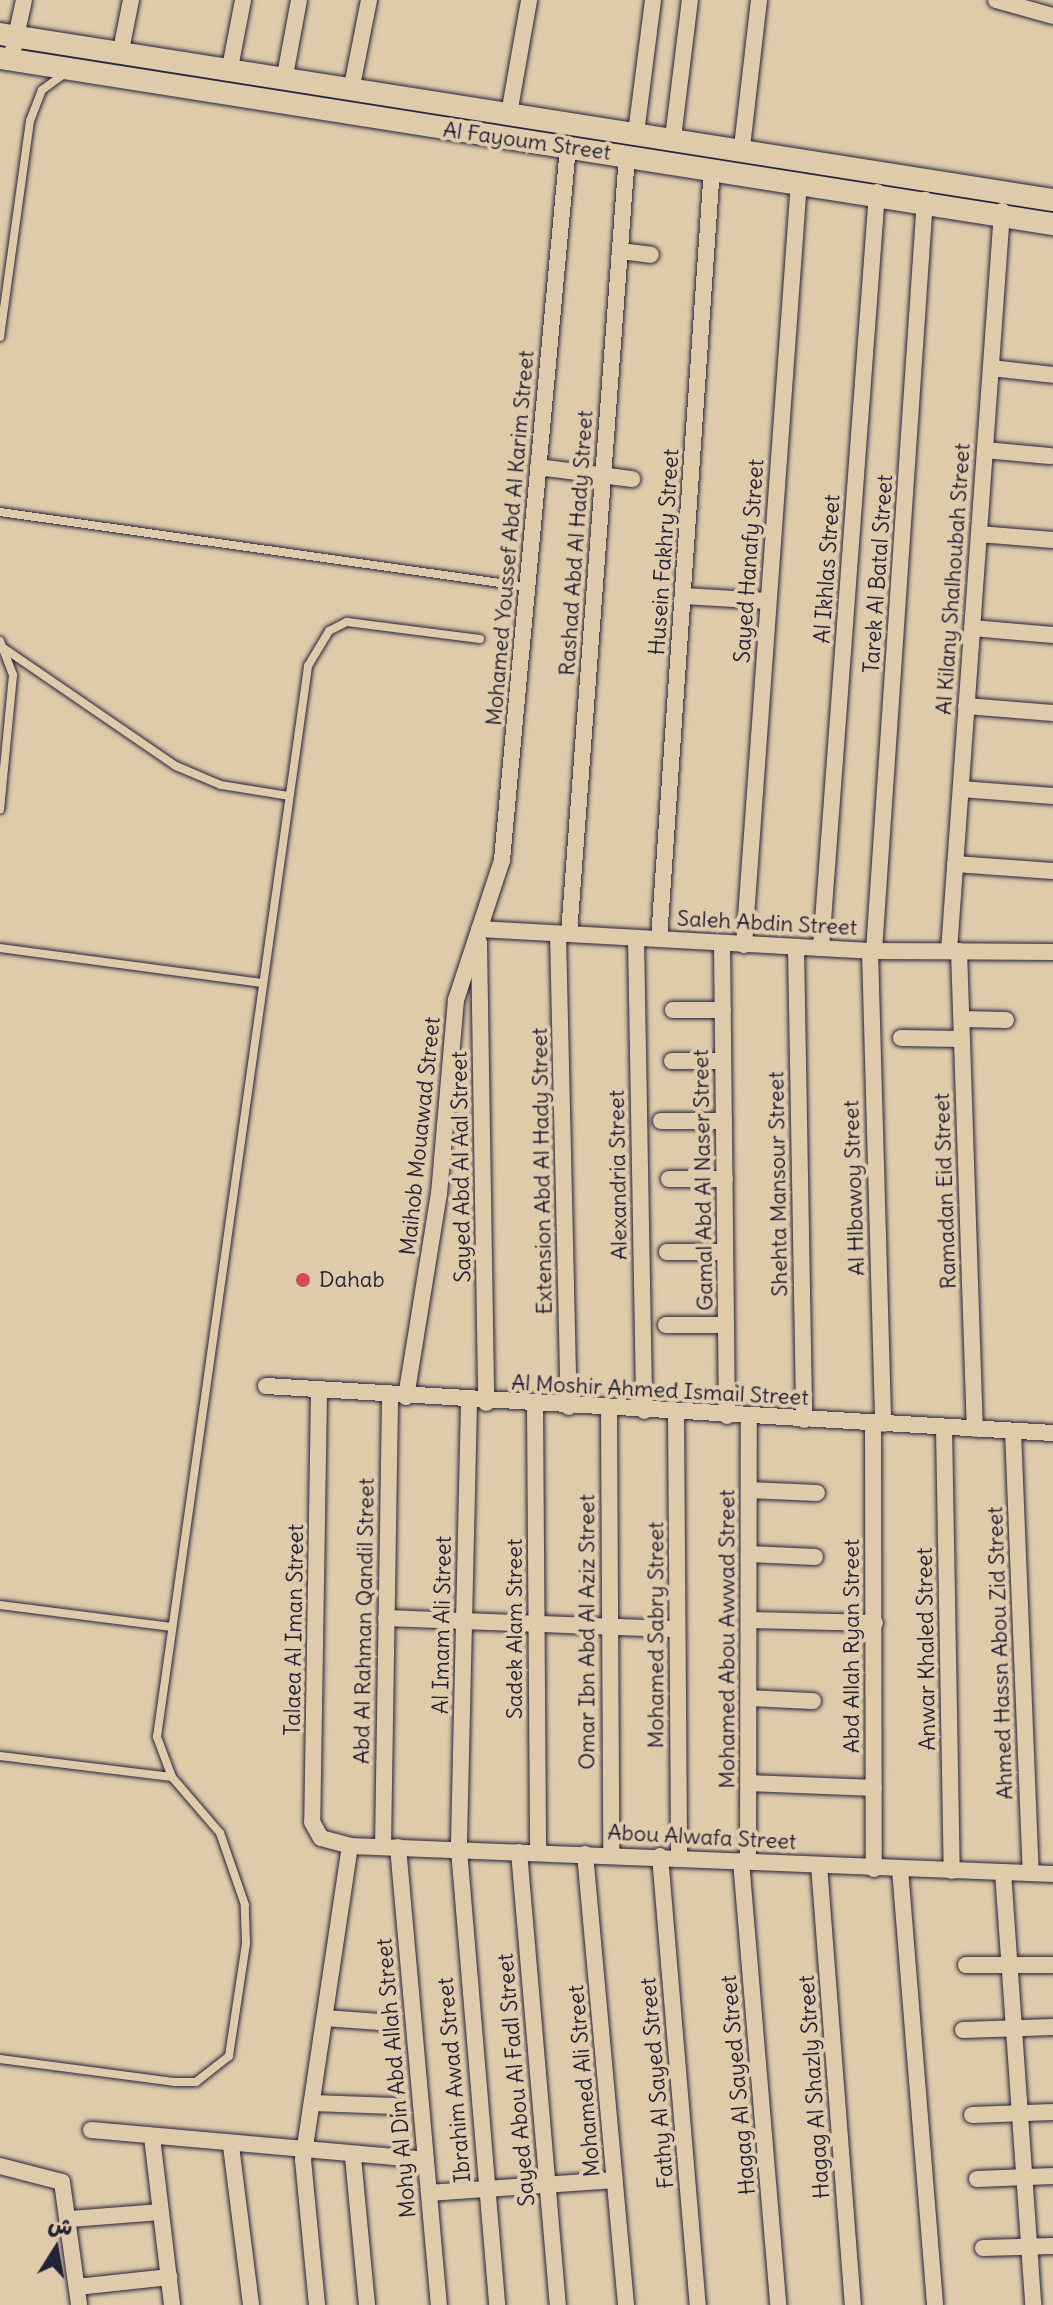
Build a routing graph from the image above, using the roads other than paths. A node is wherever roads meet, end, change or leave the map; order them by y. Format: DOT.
graph roads {
  1 [pos="24,0"];
  2 [pos="131,0"];
  3 [pos="243,0"];
  4 [pos="299,0"];
  5 [pos="369,0"];
  6 [pos="529,0"];
  7 [pos="653,0"];
  8 [pos="690,0"];
  9 [pos="759,0"];
  10 [pos="996,0"];
  11 [pos="1053,16"];
  12 [pos="7,48"];
  13 [pos="120,55"];
  14 [pos="69,71"];
  15 [pos="229,73"];
  16 [pos="284,81"];
  17 [pos="351,91"];
  18 [pos="509,114"];
  19 [pos="636,133"];
  20 [pos="673,138"];
  21 [pos="568,147"];
  22 [pos="742,147"];
  23 [pos="627,156"];
  24 [pos="712,168"];
  25 [pos="799,181"];
  26 [pos="877,192"];
  27 [pos="925,200"];
  28 [pos="1053,200"];
  29 [pos="1002,211"];
  30 [pos="1053,224"];
  31 [pos="620,251"];
  32 [pos="651,255"];
  33 [pos="0,337"];
  34 [pos="991,368"];
  35 [pos="1053,375"];
  36 [pos="985,450"];
  37 [pos="1050,456"];
  38 [pos="538,467"];
  39 [pos="603,476"];
  40 [pos="632,479"];
  41 [pos="0,512"];
  42 [pos="979,534"];
  43 [pos="1053,540"];
  44 [pos="528,587"];
  45 [pos="683,596"];
  46 [pos="768,601"];
  47 [pos="972,628"];
  48 [pos="1053,635"];
  49 [pos="480,639"];
  50 [pos="3,645"];
  51 [pos="966,706"];
  52 [pos="1053,713"];
  53 [pos="961,789"];
  54 [pos="289,796"];
  55 [pos="1053,796"];
  56 [pos="0,809"];
  57 [pos="955,864"];
  58 [pos="1053,871"];
  59 [pos="479,929"];
  60 [pos="564,934"];
  61 [pos="636,938"];
  62 [pos="659,939"];
  63 [pos="722,943"];
  64 [pos="744,945"];
  65 [pos="796,947"];
  66 [pos="0,948"];
  67 [pos="821,948"];
  68 [pos="872,951"];
  69 [pos="954,951"];
  70 [pos="1053,952"];
  71 [pos="262,983"];
  72 [pos="673,1010"];
  73 [pos="723,1010"];
  74 [pos="962,1019"];
  75 [pos="1006,1020"];
  76 [pos="901,1038"];
  77 [pos="962,1039"];
  78 [pos="672,1061"];
  79 [pos="723,1061"];
  80 [pos="661,1121"];
  81 [pos="724,1121"];
  82 [pos="669,1179"];
  83 [pos="725,1179"];
  84 [pos="667,1252"];
  85 [pos="725,1252"];
  86 [pos="666,1325"];
  87 [pos="726,1325"];
  88 [pos="266,1386"];
  89 [pos="319,1391"];
  90 [pos="398,1397"];
  91 [pos="469,1402"];
  92 [pos="486,1403"];
  93 [pos="535,1405"];
  94 [pos="569,1407"];
  95 [pos="609,1409"];
  96 [pos="644,1411"];
  97 [pos="676,1413"];
  98 [pos="727,1416"];
  99 [pos="749,1417"];
  100 [pos="804,1420"];
  101 [pos="878,1424"];
  102 [pos="944,1427"];
  103 [pos="975,1429"];
  104 [pos="1013,1431"];
  105 [pos="1053,1433"];
  106 [pos="749,1490"];
  107 [pos="817,1493"];
  108 [pos="749,1554"];
  109 [pos="815,1557"];
  110 [pos="0,1605"];
  111 [pos="386,1618"];
  112 [pos="751,1620"];
  113 [pos="464,1622"];
  114 [pos="875,1623"];
  115 [pos="537,1625"];
  116 [pos="172,1627"];
  117 [pos="609,1629"];
  118 [pos="677,1629"];
  119 [pos="749,1698"];
  120 [pos="813,1701"];
  121 [pos="0,1756"];
  122 [pos="172,1777"];
  123 [pos="749,1783"];
  124 [pos="874,1788"];
  125 [pos="350,1846"];
  126 [pos="390,1847"];
  127 [pos="459,1850"];
  128 [pos="519,1852"];
  129 [pos="538,1852"];
  130 [pos="585,1854"];
  131 [pos="611,1855"];
  132 [pos="660,1856"];
  133 [pos="679,1857"];
  134 [pos="745,1861"];
  135 [pos="819,1865"];
  136 [pos="874,1869"];
  137 [pos="900,1869"];
  138 [pos="952,1871"];
  139 [pos="1003,1872"];
  140 [pos="1031,1873"];
  141 [pos="1053,1874"];
  142 [pos="966,1965"];
  143 [pos="1010,1965"];
  144 [pos="1053,1965"];
  145 [pos="325,2018"];
  146 [pos="380,2022"];
  147 [pos="1053,2027"];
  148 [pos="1015,2028"];
  149 [pos="963,2030"];
  150 [pos="0,2059"];
  151 [pos="313,2103"];
  152 [pos="394,2106"];
  153 [pos="1053,2112"];
  154 [pos="1020,2114"];
  155 [pos="972,2115"];
  156 [pos="91,2130"];
  157 [pos="152,2137"];
  158 [pos="231,2146"];
  159 [pos="304,2154"];
  160 [pos="353,2157"];
  161 [pos="426,2160"];
  162 [pos="0,2166"];
  163 [pos="1053,2176"];
  164 [pos="1025,2177"];
  165 [pos="977,2179"];
  166 [pos="615,2180"];
  167 [pos="547,2186"];
  168 [pos="486,2190"];
  169 [pos="429,2193"];
  170 [pos="161,2212"];
  171 [pos="70,2219"];
  172 [pos="1053,2246"];
  173 [pos="1029,2247"];
  174 [pos="983,2248"];
  175 [pos="169,2277"];
  176 [pos="77,2287"];
  177 [pos="79,2305"];
  178 [pos="172,2305"];
  179 [pos="251,2305"];
  180 [pos="317,2305"];
  181 [pos="367,2305"];
  182 [pos="439,2305"];
  183 [pos="497,2305"];
  184 [pos="558,2305"];
  185 [pos="626,2305"];
  186 [pos="698,2305"];
  187 [pos="778,2305"];
  188 [pos="853,2305"];
  189 [pos="935,2305"];
  190 [pos="1033,2305"];
  1 -- 12 [label="street"];
  2 -- 13 [label="street"];
  3 -- 15 [label="street"];
  4 -- 16 [label="street"];
  5 -- 17 [label="street"];
  6 -- 18 [label="street"];
  7 -- 19 [label="street"];
  8 -- 20 [label="street"];
  9 -- 22 [label="street"];
  10 -- 11 [label="street"];
  12 -- 13 [label="street, Al Fayoum Street"];
  12 -- 14 [label="street, Al Fayoum Street"];
  13 -- 15 [label="street, Al Fayoum Street"];
  14 -- 21 [label="street, Al Fayoum Street"];
  14 -- 33 [label="lane"];
  15 -- 16 [label="street, Al Fayoum Street"];
  16 -- 17 [label="street, Al Fayoum Street"];
  17 -- 18 [label="street, Al Fayoum Street"];
  18 -- 19 [label="street, Al Fayoum Street"];
  19 -- 20 [label="street, Al Fayoum Street"];
  20 -- 22 [label="street, Al Fayoum Street"];
  21 -- 23 [label="street, Al Fayoum Street"];
  21 -- 38 [label="street, Mohamed Youssef Abd Al Karim Street"];
  22 -- 28 [label="street, Al Fayoum Street"];
  23 -- 24 [label="street, Al Fayoum Street"];
  23 -- 31 [label="street, Rashad Abd Al Hady Street"];
  24 -- 25 [label="street, Al Fayoum Street"];
  24 -- 45 [label="street, Husein Fakhry Street"];
  25 -- 26 [label="street, Al Fayoum Street"];
  25 -- 46 [label="street, Sayed Hanafy Street"];
  26 -- 27 [label="street, Al Fayoum Street"];
  26 -- 67 [label="street, Al Ikhlas Street"];
  27 -- 29 [label="street, Al Fayoum Street"];
  27 -- 68 [label="street, Tarek Al Batal Street"];
  29 -- 30 [label="street, Al Fayoum Street"];
  29 -- 34 [label="street, Al Kilany Shalhoubah Street"];
  31 -- 32 [label="street"];
  31 -- 39 [label="street, Rashad Abd Al Hady Street"];
  34 -- 35 [label="street"];
  34 -- 36 [label="street, Al Kilany Shalhoubah Street"];
  36 -- 37 [label="street"];
  36 -- 42 [label="street, Al Kilany Shalhoubah Street"];
  38 -- 39 [label="street"];
  38 -- 44 [label="street, Mohamed Youssef Abd Al Karim Street"];
  39 -- 40 [label="street"];
  39 -- 60 [label="street, Rashad Abd Al Hady Street"];
  41 -- 44 [label="lane"];
  42 -- 43 [label="street"];
  42 -- 47 [label="street, Al Kilany Shalhoubah Street"];
  44 -- 59 [label="street, Mohamed Youssef Abd Al Karim Street"];
  45 -- 46 [label="street"];
  45 -- 62 [label="street, Husein Fakhry Street"];
  46 -- 64 [label="street, Sayed Hanafy Street"];
  47 -- 48 [label="street"];
  47 -- 51 [label="street, Al Kilany Shalhoubah Street"];
  49 -- 54 [label="lane"];
  50 -- 54 [label="lane"];
  50 -- 56 [label="lane"];
  51 -- 52 [label="street"];
  51 -- 53 [label="street, Al Kilany Shalhoubah Street"];
  53 -- 55 [label="street"];
  53 -- 57 [label="street, Al Kilany Shalhoubah Street"];
  54 -- 71 [label="lane"];
  57 -- 58 [label="street"];
  57 -- 69 [label="street, Al Kilany Shalhoubah Street"];
  59 -- 60 [label="street, Saleh Abdin Street"];
  59 -- 90 [label="street, Maihob Mouawad Street"];
  59 -- 92 [label="street, Sayed Abd Al Aal Street"];
  60 -- 61 [label="street, Saleh Abdin Street"];
  60 -- 94 [label="street, Extension Abd Al Hady Street"];
  61 -- 62 [label="street, Saleh Abdin Street"];
  61 -- 96 [label="street, Alexandria Street"];
  62 -- 63 [label="street, Saleh Abdin Street"];
  63 -- 64 [label="street, Saleh Abdin Street"];
  63 -- 73 [label="street, Gamal Abd Al Naser Street"];
  64 -- 65 [label="street, Saleh Abdin Street"];
  65 -- 67 [label="street, Saleh Abdin Street"];
  65 -- 100 [label="street, Shehta Mansour Street"];
  66 -- 71 [label="lane"];
  67 -- 68 [label="street, Saleh Abdin Street"];
  68 -- 69 [label="street, Saleh Abdin Street"];
  68 -- 101 [label="street, Al Hlbawoy Street"];
  69 -- 70 [label="street, Saleh Abdin Street"];
  69 -- 74 [label="street, Ramadan Eid Street"];
  71 -- 116 [label="lane"];
  72 -- 73 [label="street"];
  73 -- 79 [label="street, Gamal Abd Al Naser Street"];
  74 -- 75 [label="street"];
  74 -- 77 [label="street, Ramadan Eid Street"];
  76 -- 77 [label="street"];
  77 -- 103 [label="street, Ramadan Eid Street"];
  78 -- 79 [label="street"];
  79 -- 81 [label="street, Gamal Abd Al Naser Street"];
  80 -- 81 [label="street"];
  81 -- 83 [label="street, Gamal Abd Al Naser Street"];
  82 -- 83 [label="street"];
  83 -- 85 [label="street, Gamal Abd Al Naser Street"];
  84 -- 85 [label="street"];
  85 -- 87 [label="street, Gamal Abd Al Naser Street"];
  86 -- 87 [label="street"];
  87 -- 98 [label="street, Gamal Abd Al Naser Street"];
  88 -- 89 [label="street, Al Moshir Ahmed Ismail Street"];
  89 -- 90 [label="street, Al Moshir Ahmed Ismail Street"];
  89 -- 125 [label="street, Talaea Al Iman Street"];
  90 -- 91 [label="street, Al Moshir Ahmed Ismail Street"];
  90 -- 111 [label="street, Abd Al Rahman Qandil Street"];
  91 -- 92 [label="street, Al Moshir Ahmed Ismail Street"];
  91 -- 113 [label="street, Al Imam Ali Street"];
  92 -- 93 [label="street, Al Moshir Ahmed Ismail Street"];
  93 -- 94 [label="street, Al Moshir Ahmed Ismail Street"];
  93 -- 115 [label="street, Sadek Alam Street"];
  94 -- 95 [label="street, Al Moshir Ahmed Ismail Street"];
  95 -- 96 [label="street, Al Moshir Ahmed Ismail Street"];
  95 -- 117 [label="street, Omar Ibn Abd Al Aziz Street"];
  96 -- 97 [label="street, Al Moshir Ahmed Ismail Street"];
  97 -- 98 [label="street, Al Moshir Ahmed Ismail Street"];
  97 -- 118 [label="street, Mohamed Sabry Street"];
  98 -- 99 [label="street, Al Moshir Ahmed Ismail Street"];
  99 -- 100 [label="street, Al Moshir Ahmed Ismail Street"];
  99 -- 106 [label="street, Mohamed Abou Awwad Street"];
  100 -- 101 [label="street, Al Moshir Ahmed Ismail Street"];
  101 -- 102 [label="street, Al Moshir Ahmed Ismail Street"];
  101 -- 114 [label="street, Abd Allah Ryan Street"];
  102 -- 103 [label="street, Al Moshir Ahmed Ismail Street"];
  102 -- 138 [label="street, Anwar Khaled Street"];
  103 -- 104 [label="street, Al Moshir Ahmed Ismail Street"];
  104 -- 105 [label="street, Al Moshir Ahmed Ismail Street"];
  104 -- 140 [label="street, Ahmed Hassn Abou Zid Street"];
  106 -- 107 [label="street"];
  106 -- 108 [label="street, Mohamed Abou Awwad Street"];
  108 -- 109 [label="street"];
  108 -- 112 [label="street, Mohamed Abou Awwad Street"];
  110 -- 116 [label="lane"];
  111 -- 113 [label="street"];
  111 -- 126 [label="street, Abd Al Rahman Qandil Street"];
  112 -- 114 [label="street"];
  112 -- 119 [label="street, Mohamed Abou Awwad Street"];
  113 -- 115 [label="street"];
  113 -- 127 [label="street, Al Imam Ali Street"];
  114 -- 124 [label="street, Abd Allah Ryan Street"];
  115 -- 117 [label="street"];
  115 -- 129 [label="street, Sadek Alam Street"];
  116 -- 122 [label="lane"];
  117 -- 118 [label="street"];
  117 -- 131 [label="street, Omar Ibn Abd Al Aziz Street"];
  118 -- 133 [label="street, Mohamed Sabry Street"];
  119 -- 120 [label="street"];
  119 -- 123 [label="street, Mohamed Abou Awwad Street"];
  121 -- 122 [label="lane"];
  122 -- 150 [label="lane"];
  123 -- 124 [label="street"];
  123 -- 134 [label="street, Mohamed Abou Awwad Street"];
  124 -- 136 [label="street, Abd Allah Ryan Street"];
  125 -- 126 [label="street, Abou Alwafa Street"];
  125 -- 145 [label="street"];
  126 -- 127 [label="street, Abou Alwafa Street"];
  126 -- 161 [label="street, Mohy Al Din Abd Allah Street"];
  127 -- 128 [label="street, Abou Alwafa Street"];
  127 -- 168 [label="street, Ibrahim Awad Street"];
  128 -- 129 [label="street, Abou Alwafa Street"];
  128 -- 167 [label="street, Sayed Abou Al Fadl Street"];
  129 -- 130 [label="street, Abou Alwafa Street"];
  130 -- 131 [label="street, Abou Alwafa Street"];
  130 -- 166 [label="street, Mohamed Ali Street"];
  131 -- 132 [label="street, Abou Alwafa Street"];
  132 -- 133 [label="street, Abou Alwafa Street"];
  132 -- 186 [label="street, Fathy Al Sayed Street"];
  133 -- 134 [label="street, Abou Alwafa Street"];
  134 -- 135 [label="street, Abou Alwafa Street"];
  134 -- 187 [label="street, Hagag Al Sayed Street"];
  135 -- 136 [label="street, Abou Alwafa Street"];
  135 -- 188 [label="street, Hagag Al Shazly Street"];
  136 -- 137 [label="street, Abou Alwafa Street"];
  137 -- 138 [label="street, Abou Alwafa Street"];
  137 -- 189 [label="street"];
  138 -- 139 [label="street, Abou Alwafa Street"];
  139 -- 140 [label="street, Abou Alwafa Street"];
  139 -- 143 [label="street"];
  140 -- 141 [label="street, Abou Alwafa Street"];
  142 -- 143 [label="street"];
  143 -- 144 [label="street"];
  143 -- 148 [label="street"];
  145 -- 146 [label="street"];
  145 -- 151 [label="street"];
  147 -- 148 [label="street"];
  148 -- 149 [label="street"];
  148 -- 154 [label="street"];
  151 -- 152 [label="street"];
  151 -- 159 [label="street"];
  153 -- 154 [label="street"];
  154 -- 155 [label="street"];
  154 -- 164 [label="street"];
  156 -- 157 [label="street"];
  157 -- 158 [label="street"];
  157 -- 170 [label="street"];
  158 -- 159 [label="street"];
  158 -- 179 [label="street"];
  159 -- 160 [label="street"];
  159 -- 180 [label="street"];
  160 -- 161 [label="street"];
  160 -- 181 [label="street"];
  161 -- 169 [label="street, Mohy Al Din Abd Allah Street"];
  162 -- 171 [label="street"];
  163 -- 164 [label="street"];
  164 -- 165 [label="street"];
  164 -- 173 [label="street"];
  166 -- 167 [label="street"];
  166 -- 185 [label="street, Mohamed Ali Street"];
  167 -- 168 [label="street"];
  167 -- 184 [label="street, Sayed Abou Al Fadl Street"];
  168 -- 169 [label="street"];
  168 -- 183 [label="street, Ibrahim Awad Street"];
  169 -- 182 [label="street, Mohy Al Din Abd Allah Street"];
  170 -- 171 [label="street"];
  170 -- 175 [label="street"];
  171 -- 176 [label="street"];
  172 -- 173 [label="street"];
  173 -- 174 [label="street"];
  173 -- 190 [label="street"];
  175 -- 176 [label="street"];
  175 -- 178 [label="street"];
  176 -- 177 [label="street"];
}
